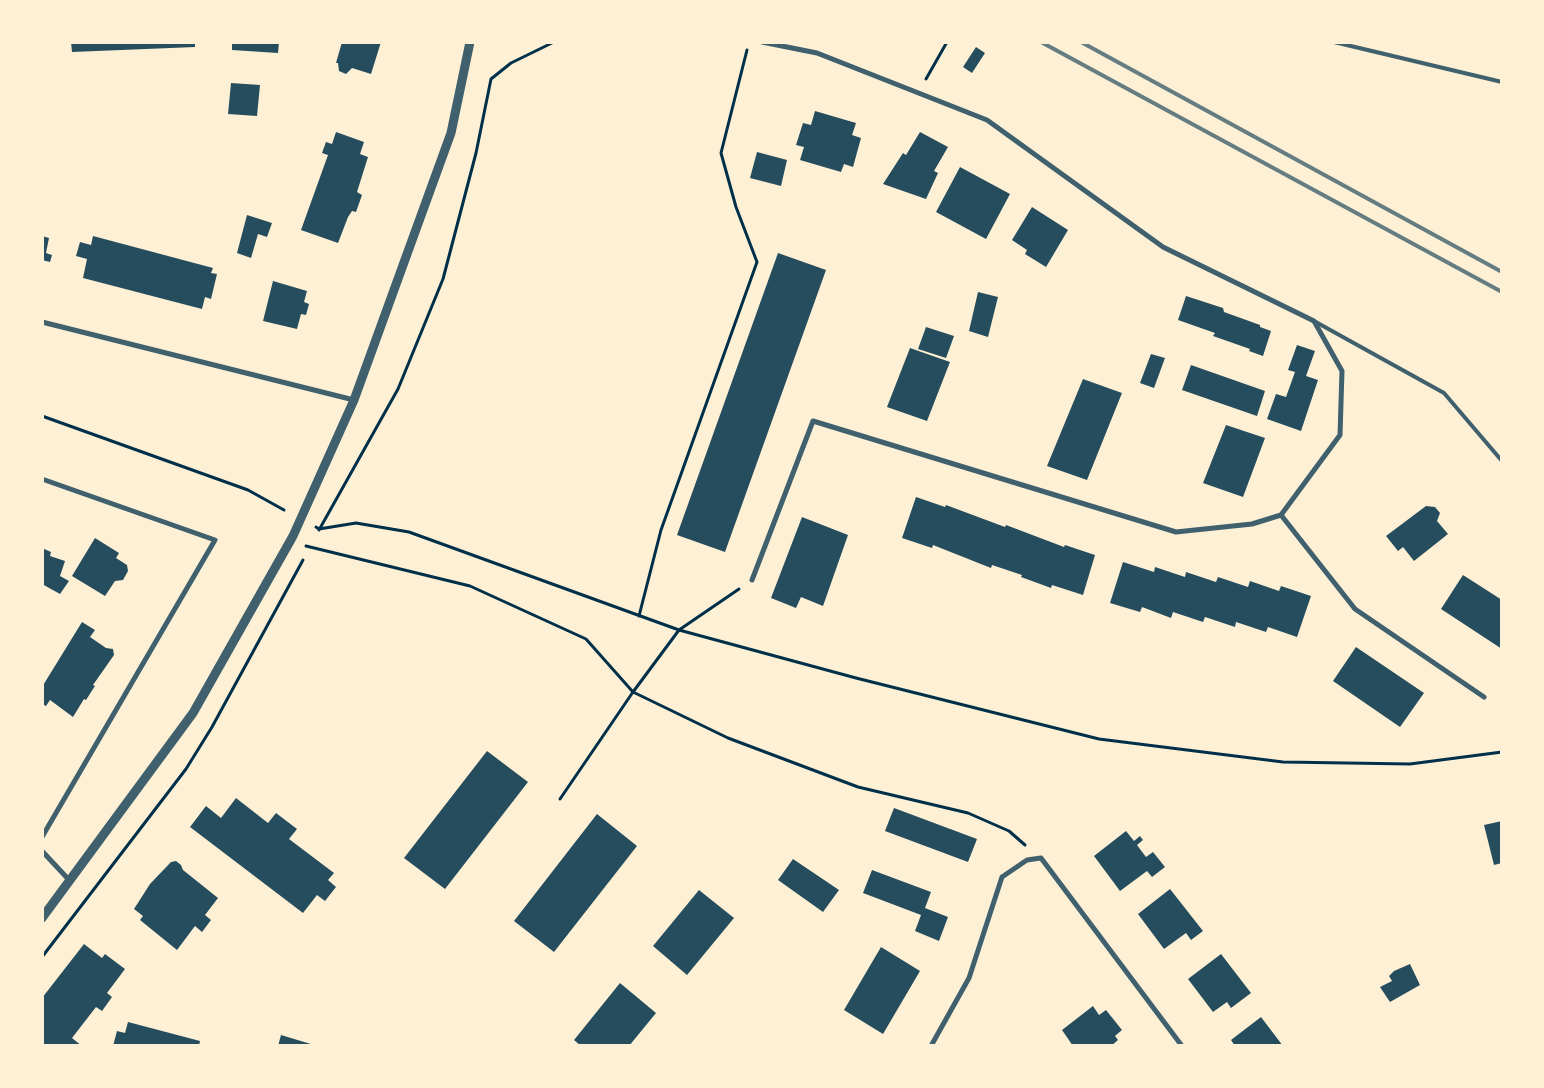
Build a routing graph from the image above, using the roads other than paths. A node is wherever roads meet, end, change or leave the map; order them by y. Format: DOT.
graph roads {
  1 [pos="470,42"];
  2 [pos="762,42"];
  3 [pos="1334,42"];
  4 [pos="1502,82"];
  5 [pos="1314,321"];
  6 [pos="42,322"];
  7 [pos="354,400"];
  8 [pos="1502,461"];
  9 [pos="42,479"];
  10 [pos="1281,515"];
  11 [pos="752,580"];
  12 [pos="1484,697"];
  13 [pos="42,837"];
  14 [pos="42,851"];
  15 [pos="70,881"];
  16 [pos="42,918"];
  17 [pos="932,1046"];
  18 [pos="1182,1046"];
  1 -- 7 [label="street"];
  2 -- 5 [label="street"];
  3 -- 4 [label="lane"];
  5 -- 8 [label="lane"];
  5 -- 10 [label="street"];
  6 -- 7 [label="street"];
  7 -- 15 [label="street"];
  9 -- 13 [label="street"];
  10 -- 11 [label="street"];
  10 -- 12 [label="street"];
  14 -- 15 [label="street"];
  15 -- 16 [label="street"];
  17 -- 18 [label="street"];
}
